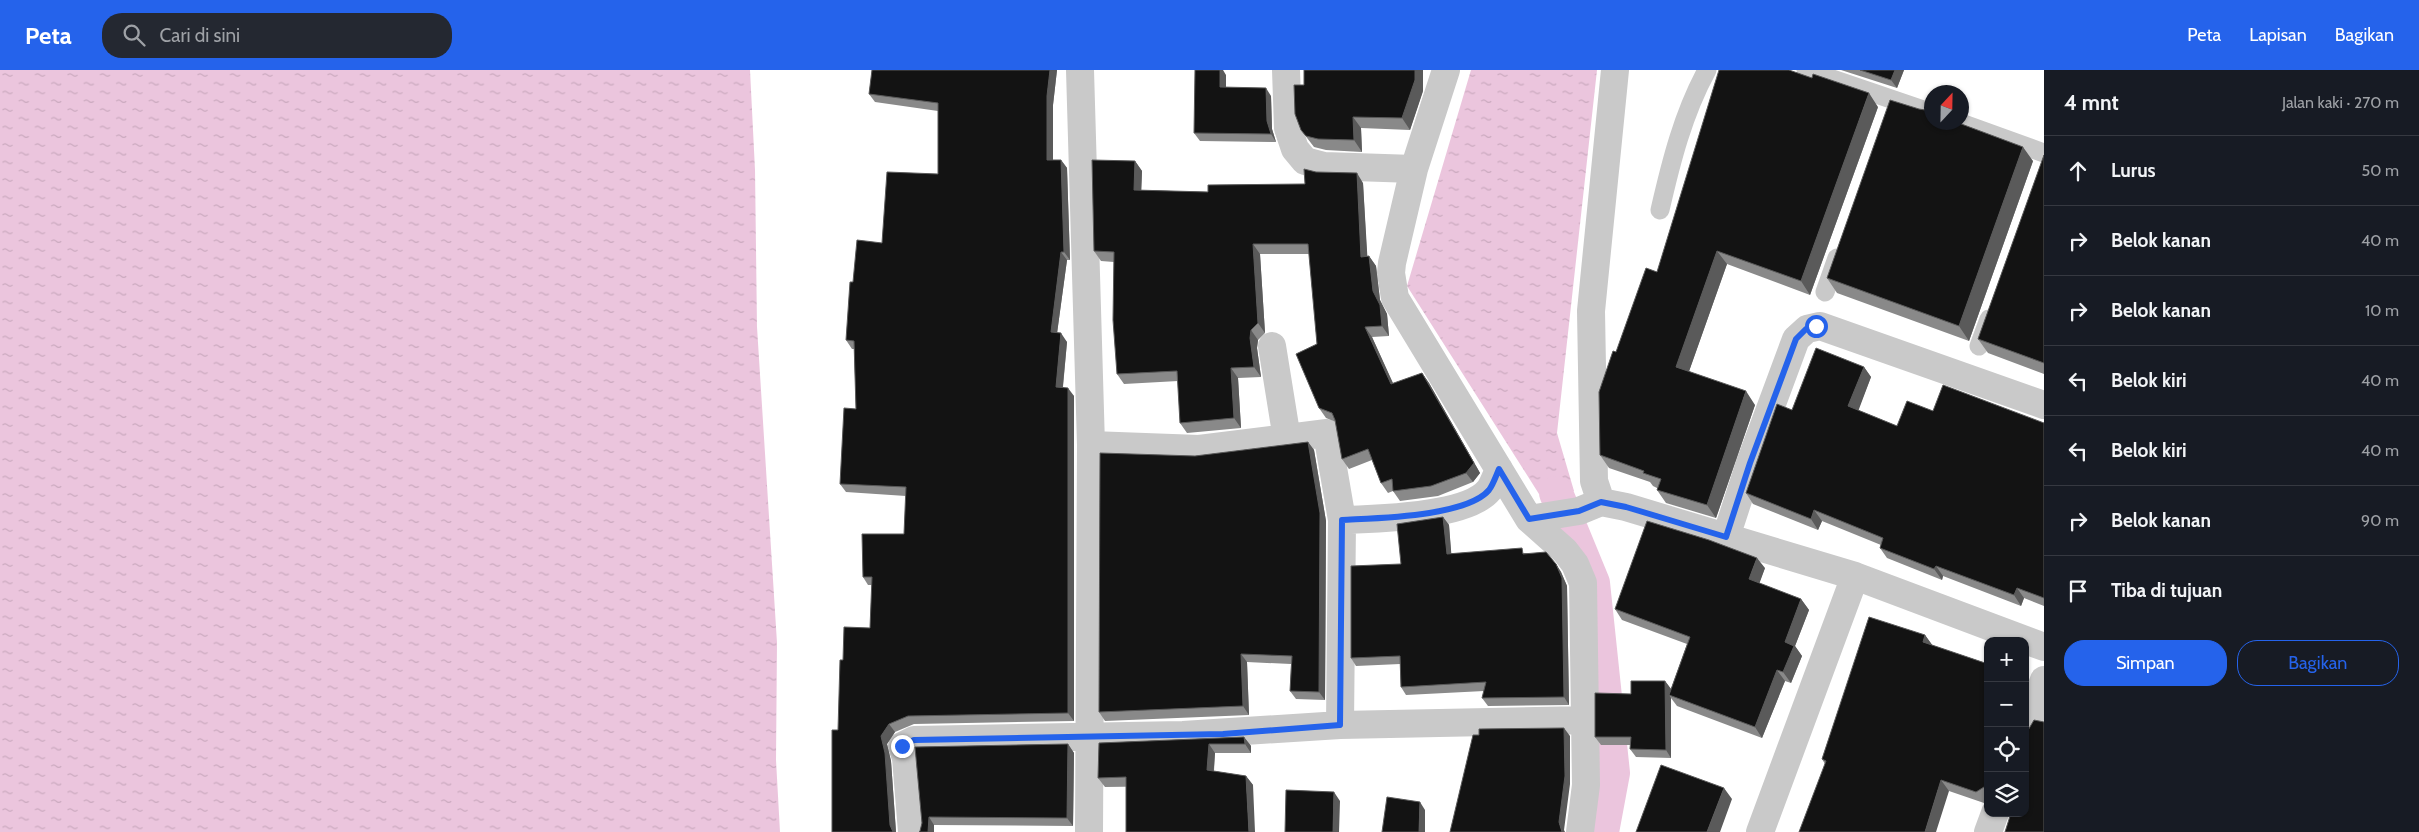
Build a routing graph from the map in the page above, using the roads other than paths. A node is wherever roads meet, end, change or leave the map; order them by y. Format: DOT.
graph roads {
  1 [pos="1080,70"];
  2 [pos="1286,70"];
  3 [pos="1446,70"];
  4 [pos="1615,70"];
  5 [pos="1707,70"];
  6 [pos="1806,70"];
  7 [pos="1893,99"];
  8 [pos="1924,110"];
  9 [pos="1887,118"];
  10 [pos="1969,126"];
  11 [pos="2044,153"];
  12 [pos="1414,169"];
  13 [pos="1660,210"];
  14 [pos="1844,237"];
  15 [pos="1825,292"];
  16 [pos="1996,301"];
  17 [pos="1272,346"];
  18 [pos="1979,346"];
  19 [pos="2044,405"];
  20 [pos="1286,439"];
  21 [pos="1091,445"];
  22 [pos="1499,469"];
  23 [pos="1590,507"];
  24 [pos="1534,519"];
  25 [pos="1342,520"];
  26 [pos="1726,537"];
  27 [pos="1855,576"];
  28 [pos="2044,647"];
  29 [pos="2044,680"];
  30 [pos="1586,720"];
  31 [pos="1340,725"];
  32 [pos="2026,727"];
  33 [pos="1088,738"];
  34 [pos="1994,817"];
  35 [pos="912,832"];
  36 [pos="1089,832"];
  37 [pos="1580,832"];
  38 [pos="1760,832"];
  39 [pos="1988,832"];
  1 -- 21 [label="street"];
  2 -- 12 [label="street"];
  3 -- 12 [label="street"];
  4 -- 23 [label="street"];
  5 -- 13 [label="lane"];
  6 -- 7 [label="lane"];
  7 -- 8 [label="lane"];
  7 -- 9 [label="lane"];
  10 -- 11 [label="lane"];
  12 -- 22 [label="street"];
  14 -- 15 [label="lane"];
  16 -- 18 [label="lane"];
  17 -- 20 [label="street"];
  19 -- 26 [label="street"];
  20 -- 21 [label="street"];
  20 -- 25 [label="street"];
  21 -- 33 [label="street"];
  22 -- 24 [label="street"];
  22 -- 25 [label="street"];
  23 -- 24 [label="street"];
  23 -- 26 [label="street"];
  24 -- 30 [label="street"];
  25 -- 31 [label="street"];
  26 -- 27 [label="street"];
  27 -- 28 [label="street"];
  27 -- 38 [label="street"];
  29 -- 32 [label="street"];
  30 -- 31 [label="street"];
  30 -- 37 [label="street"];
  31 -- 33 [label="street"];
  33 -- 35 [label="street"];
  33 -- 36 [label="street"];
  34 -- 39 [label="street"];
}
